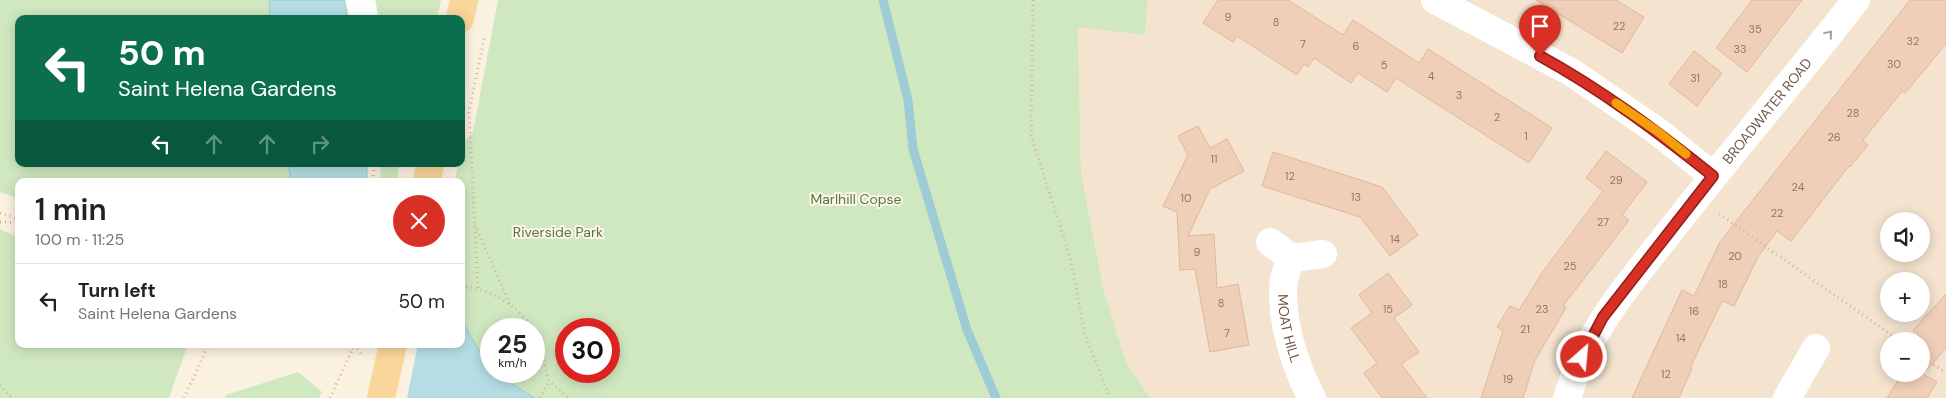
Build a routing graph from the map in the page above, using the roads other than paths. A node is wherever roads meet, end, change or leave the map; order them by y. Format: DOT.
graph roads {
  1 [pos="464,0"];
  2 [pos="1435,0"];
  3 [pos="1856,0"];
  4 [pos="461,15"];
  5 [pos="1713,176"];
  6 [pos="1323,254"];
  7 [pos="392,348"];
  8 [pos="1816,348"];
  9 [pos="381,398"];
  10 [pos="1312,398"];
  11 [pos="1567,398"];
  12 [pos="1787,398"];
  1 -- 4 [label="main road"];
  2 -- 5 [label="street"];
  5 -- 3 [label="street, BROADWATER ROAD, one-way"];
  5 -- 11 [label="street, BROADWATER ROAD"];
  6 -- 10 [label="street, MOAT HILL"];
  7 -- 9 [label="main road"];
  8 -- 12 [label="street"];
}
